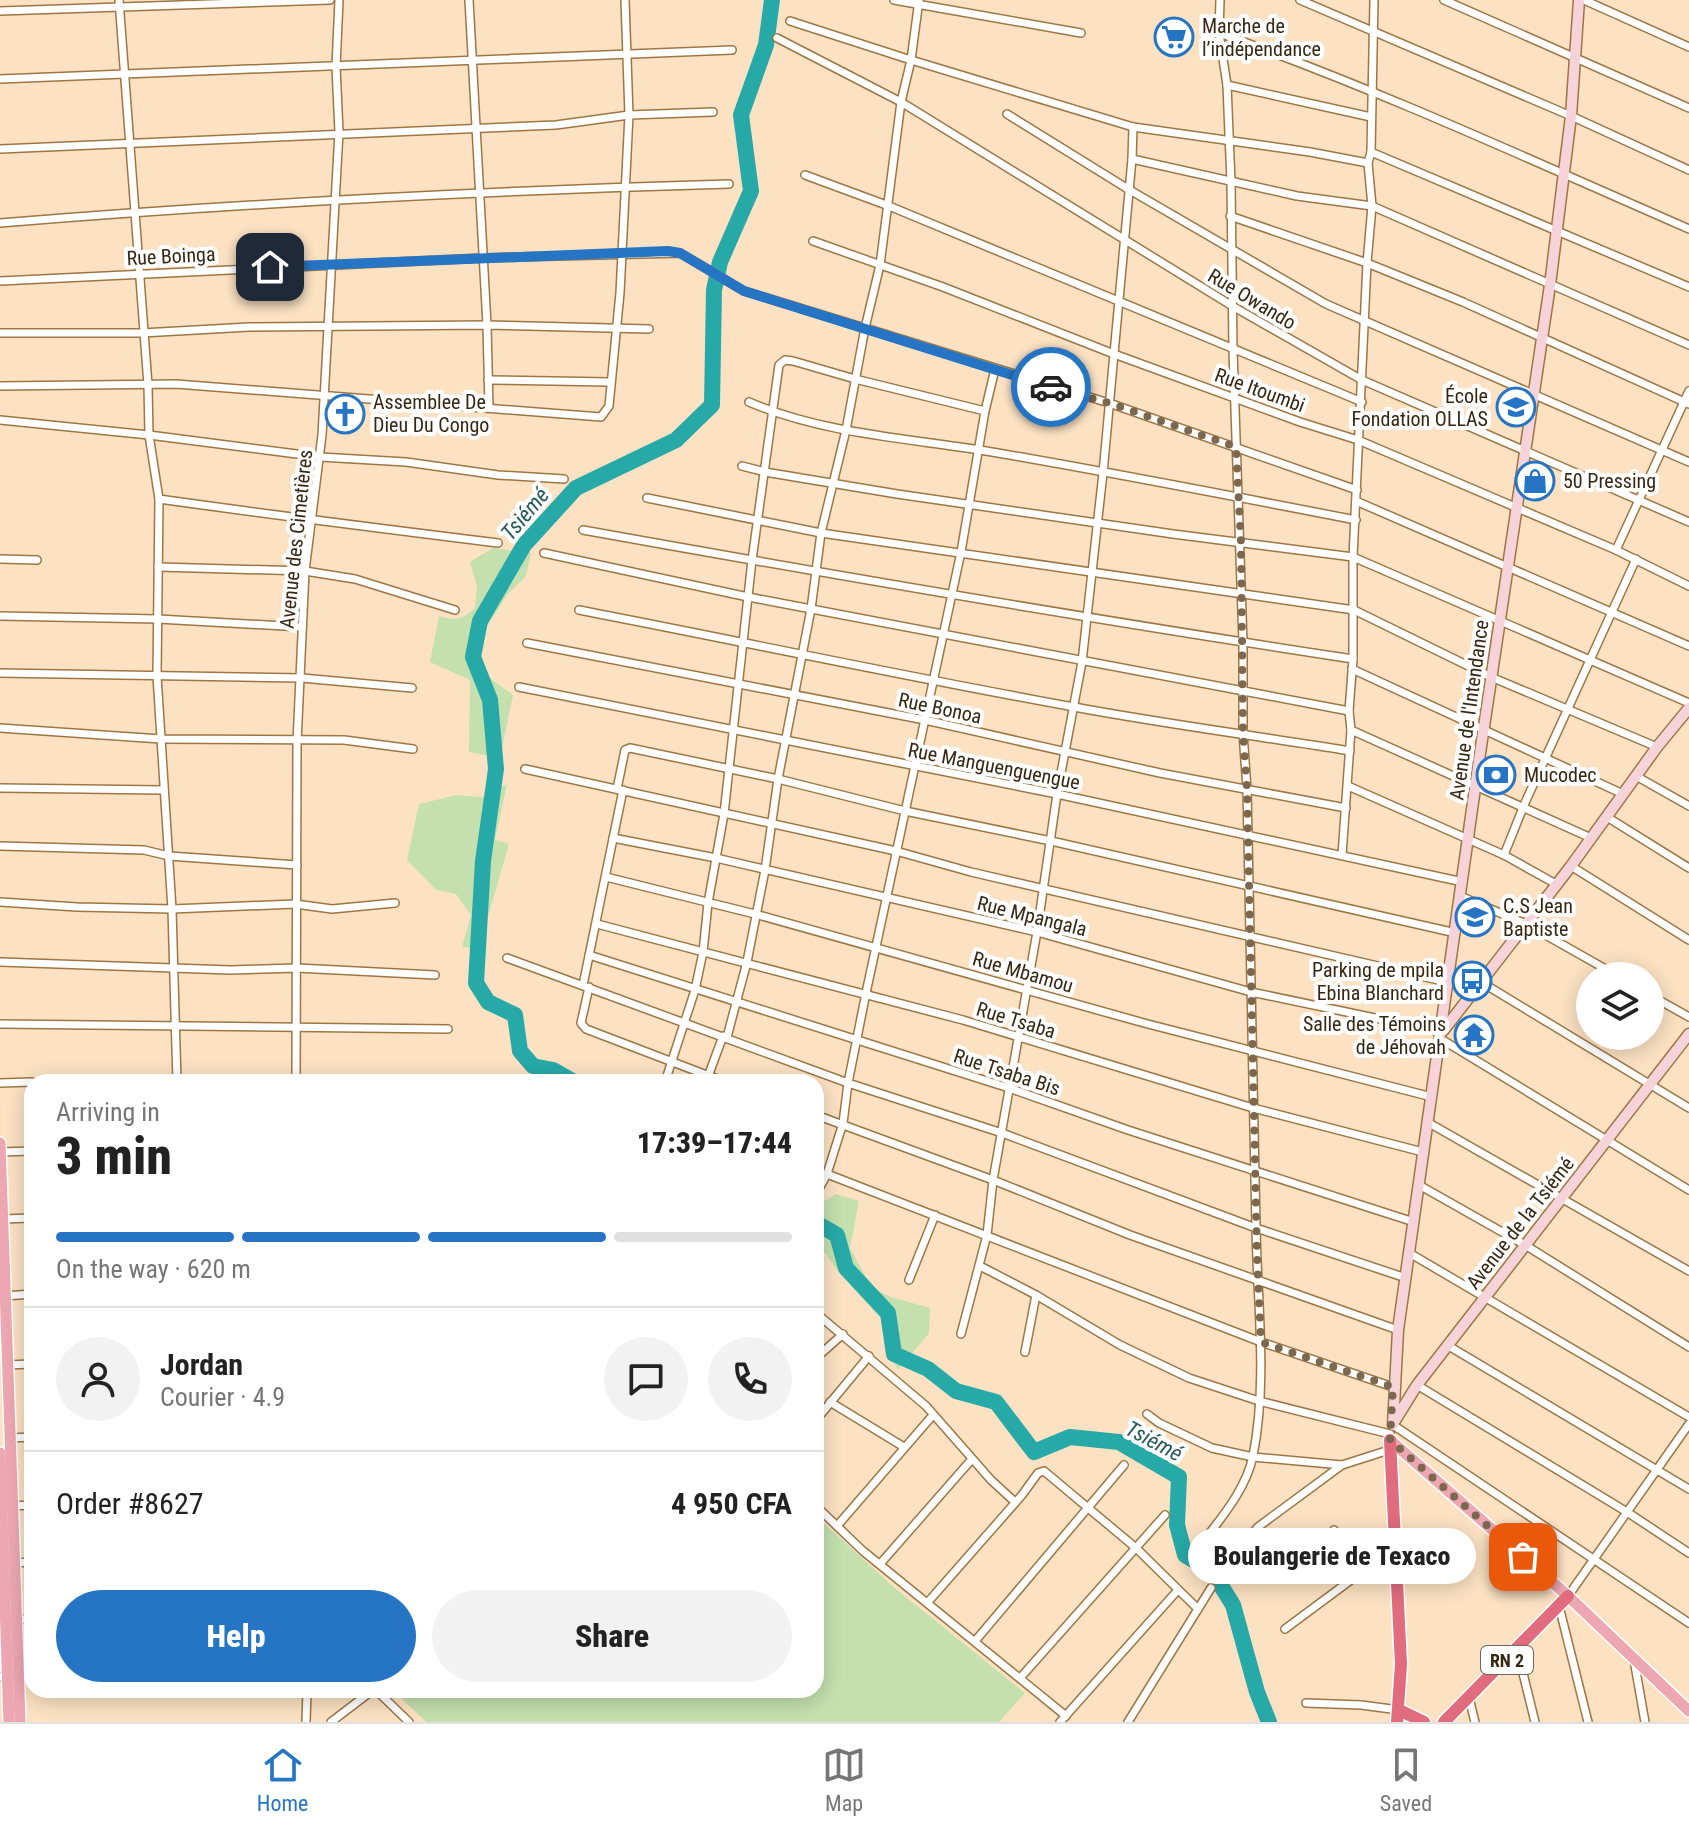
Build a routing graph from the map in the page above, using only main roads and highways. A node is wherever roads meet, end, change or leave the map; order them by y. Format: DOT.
graph roads {
  1 [pos="0,1143"];
  2 [pos="0,1152"];
  3 [pos="1,1219"];
  4 [pos="1391,1437"];
  5 [pos="0,1453"];
  6 [pos="5,1506"];
  7 [pos="6,1563"];
  8 [pos="1563,1601"];
  9 [pos="7,1619"];
  10 [pos="9,1677"];
  11 [pos="1689,1711"];
  12 [pos="1398,1716"];
  13 [pos="1449,1718"];
  14 [pos="9,1722"];
  15 [pos="20,1722"];
  16 [pos="1424,1722"];
  17 [pos="1432,1722"];
  1 -- 2 [label="main road"];
  2 -- 3 [label="main road"];
  3 -- 6 [label="main road"];
  4 -- 8 [label="main road"];
  4 -- 12 [label="highway"];
  5 -- 6 [label="main road"];
  6 -- 7 [label="main road"];
  7 -- 9 [label="main road"];
  8 -- 11 [label="main road"];
  8 -- 13 [label="highway, RN 2"];
  9 -- 10 [label="main road"];
  10 -- 14 [label="main road"];
  10 -- 15 [label="main road"];
  12 -- 16 [label="highway"];
  13 -- 17 [label="highway"];
}
